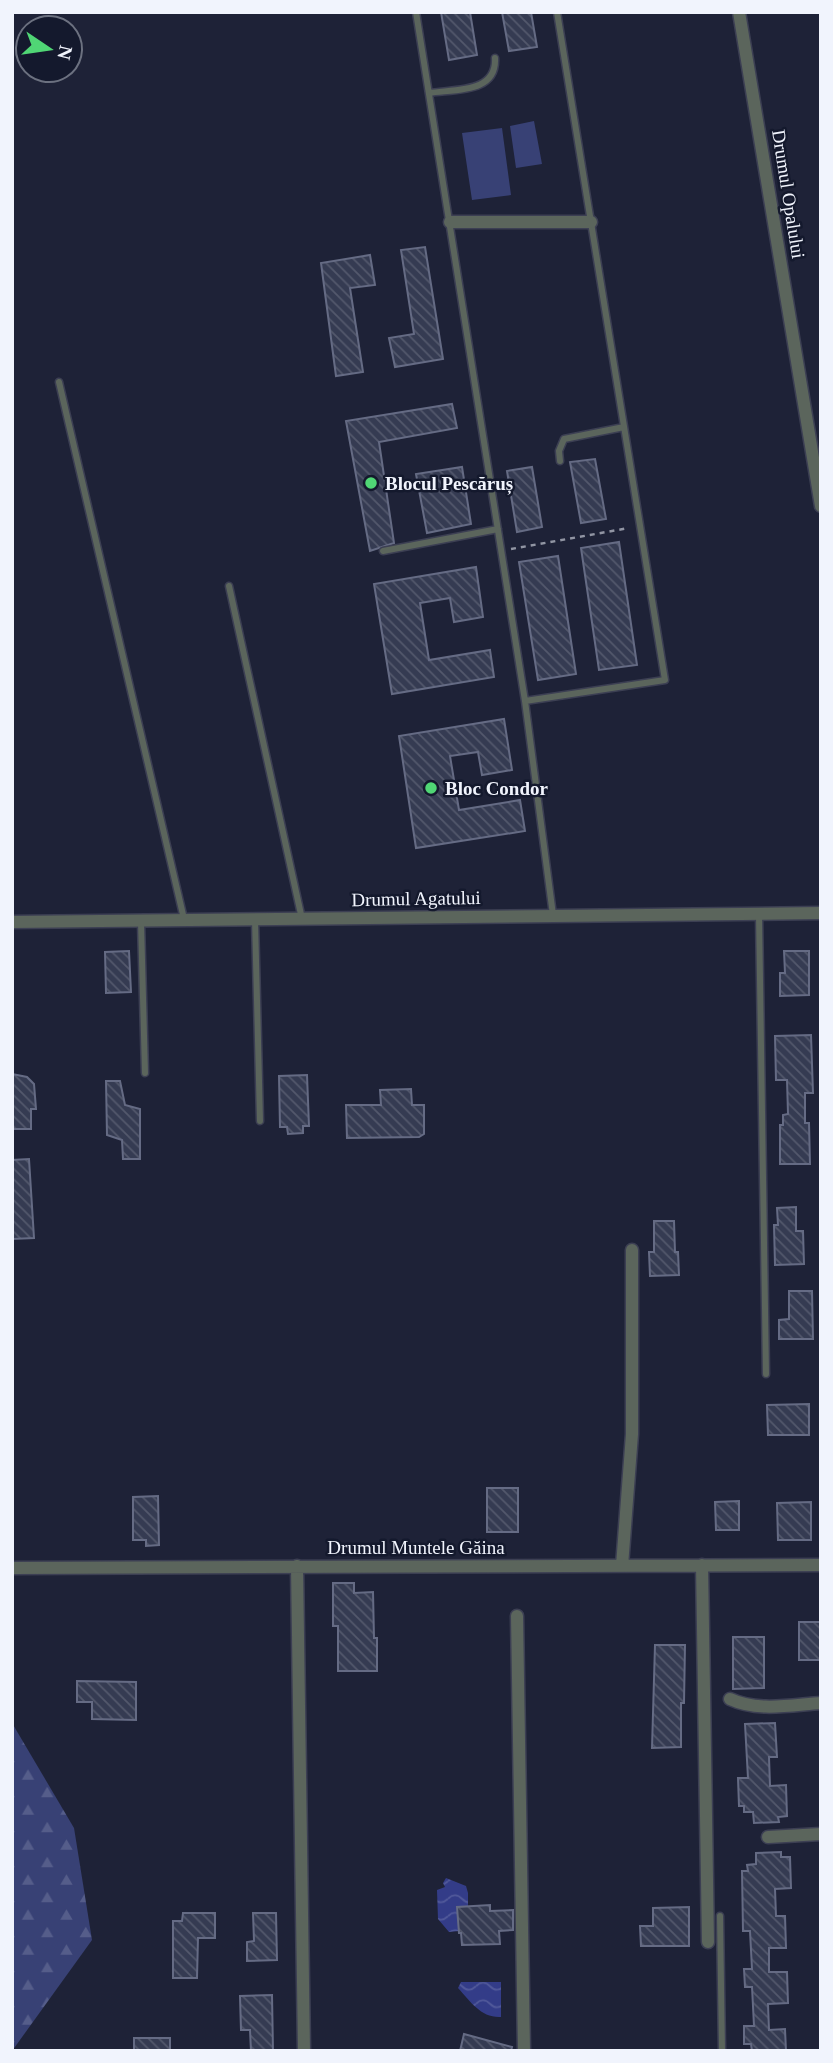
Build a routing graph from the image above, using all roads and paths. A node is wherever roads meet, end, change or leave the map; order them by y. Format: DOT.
graph roads {
  1 [pos="416,12"];
  2 [pos="557,12"];
  3 [pos="739,12"];
  4 [pos="495,58"];
  5 [pos="429,93"];
  6 [pos="450,222"];
  7 [pos="591,222"];
  8 [pos="59,382"];
  9 [pos="624,427"];
  10 [pos="560,461"];
  11 [pos="821,506"];
  12 [pos="640,526"];
  13 [pos="498,529"];
  14 [pos="501,550"];
  15 [pos="383,551"];
  16 [pos="229,586"];
  17 [pos="525,701"];
  18 [pos="760,913"];
  19 [pos="821,913"];
  20 [pos="553,915"];
  21 [pos="302,919"];
  22 [pos="255,920"];
  23 [pos="185,921"];
  24 [pos="12,922"];
  25 [pos="141,922"];
  26 [pos="145,1073"];
  27 [pos="260,1121"];
  28 [pos="632,1250"];
  29 [pos="766,1374"];
  30 [pos="702,1565"];
  31 [pos="821,1565"];
  32 [pos="297,1566"];
  33 [pos="622,1566"];
  34 [pos="12,1568"];
  35 [pos="517,1615"];
  36 [pos="730,1699"];
  37 [pos="821,1703"];
  38 [pos="821,1834"];
  39 [pos="768,1837"];
  40 [pos="720,1916"];
  41 [pos="708,1942"];
  42 [pos="304,2051"];
  43 [pos="524,2051"];
  44 [pos="722,2051"];
  1 -- 5 [label="lane"];
  2 -- 7 [label="lane"];
  3 -- 11 [label="street, Drumul Opalului"];
  4 -- 5 [label="lane"];
  5 -- 6 [label="lane"];
  6 -- 7 [label="street"];
  6 -- 13 [label="lane"];
  7 -- 9 [label="lane"];
  8 -- 23 [label="lane"];
  9 -- 10 [label="lane"];
  9 -- 12 [label="lane"];
  12 -- 14 [label="path"];
  12 -- 17 [label="lane"];
  13 -- 14 [label="lane"];
  13 -- 15 [label="lane"];
  14 -- 17 [label="lane"];
  16 -- 21 [label="lane"];
  17 -- 20 [label="lane"];
  18 -- 19 [label="street, Drumul Agatului"];
  18 -- 20 [label="street, Drumul Agatului"];
  18 -- 29 [label="lane"];
  20 -- 21 [label="street, Drumul Agatului"];
  21 -- 22 [label="street, Drumul Agatului"];
  22 -- 23 [label="street, Drumul Agatului"];
  22 -- 27 [label="lane"];
  23 -- 25 [label="street, Drumul Agatului"];
  24 -- 25 [label="street, Drumul Agatului"];
  25 -- 26 [label="lane"];
  28 -- 33 [label="street"];
  30 -- 31 [label="street, Drumul Muntele Găina"];
  30 -- 33 [label="street, Drumul Muntele Găina"];
  30 -- 41 [label="street"];
  32 -- 33 [label="street, Drumul Muntele Găina"];
  32 -- 34 [label="street, Drumul Muntele Găina"];
  32 -- 42 [label="street"];
  35 -- 43 [label="street"];
  36 -- 37 [label="street"];
  38 -- 39 [label="street"];
  40 -- 44 [label="lane"];
}
